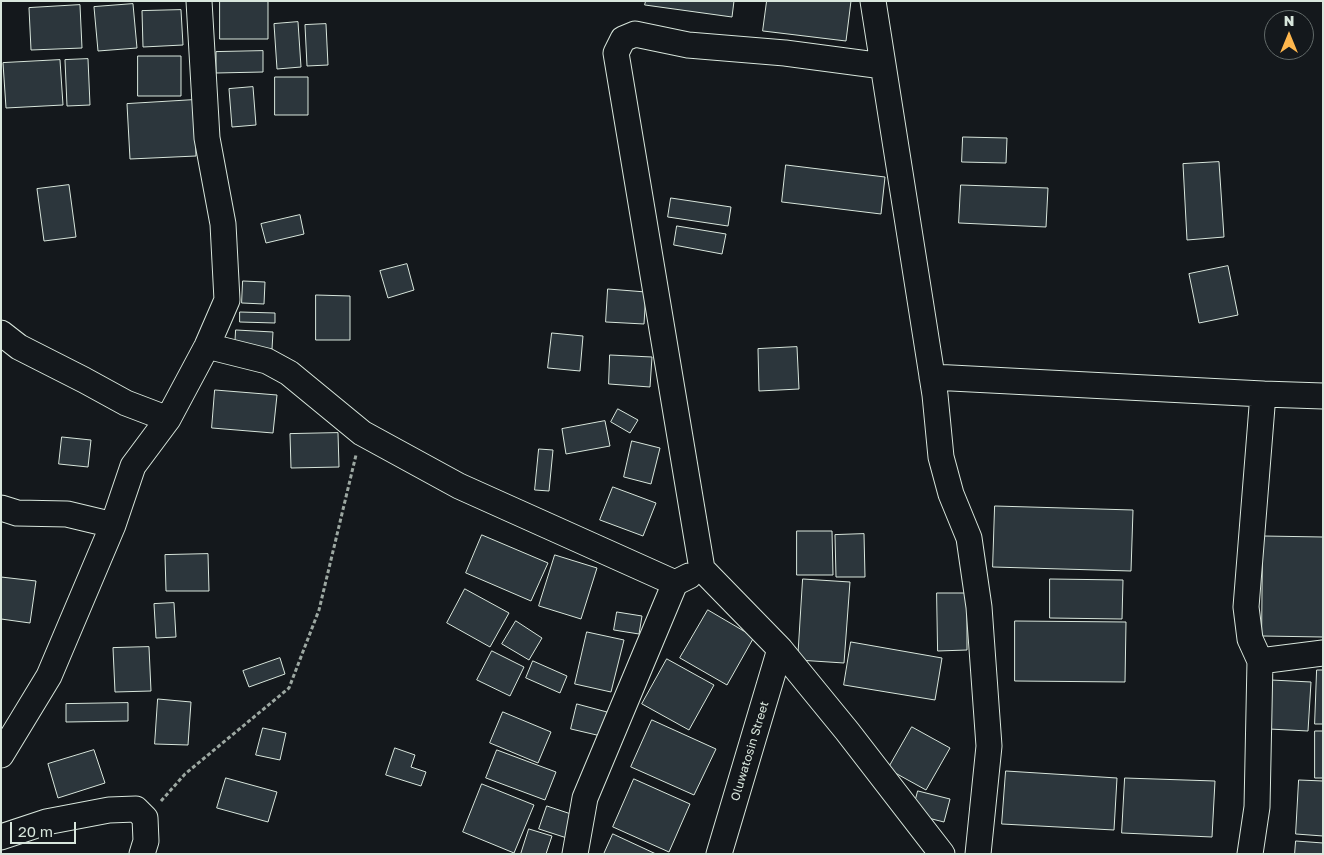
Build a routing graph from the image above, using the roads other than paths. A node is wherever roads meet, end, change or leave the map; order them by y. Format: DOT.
graph roads {
  1 [pos="199,1"];
  2 [pos="873,1"];
  3 [pos="883,66"];
  4 [pos="1,333"];
  5 [pos="207,346"];
  6 [pos="932,377"];
  7 [pos="1263,394"];
  8 [pos="1323,396"];
  9 [pos="168,419"];
  10 [pos="1,508"];
  11 [pos="113,525"];
  12 [pos="702,569"];
  13 [pos="675,583"];
  14 [pos="780,649"];
  15 [pos="1323,653"];
  16 [pos="1260,660"];
  17 [pos="1,755"];
  18 [pos="1,838"];
  19 [pos="142,854"];
  20 [pos="575,854"];
  21 [pos="720,854"];
  22 [pos="942,854"];
  23 [pos="978,854"];
  24 [pos="1250,854"];
  1 -- 5 [label="street"];
  2 -- 3 [label="street"];
  3 -- 6 [label="street"];
  3 -- 12 [label="street"];
  4 -- 9 [label="street"];
  5 -- 9 [label="street"];
  5 -- 13 [label="street"];
  6 -- 7 [label="street"];
  6 -- 23 [label="street"];
  7 -- 8 [label="street"];
  7 -- 16 [label="street"];
  9 -- 11 [label="street"];
  10 -- 11 [label="street"];
  11 -- 17 [label="street"];
  12 -- 13 [label="street"];
  12 -- 14 [label="street"];
  13 -- 20 [label="street"];
  14 -- 21 [label="street, Oluwatosin Street"];
  14 -- 22 [label="street"];
  15 -- 16 [label="street"];
  16 -- 24 [label="street"];
  18 -- 19 [label="street"];
}
